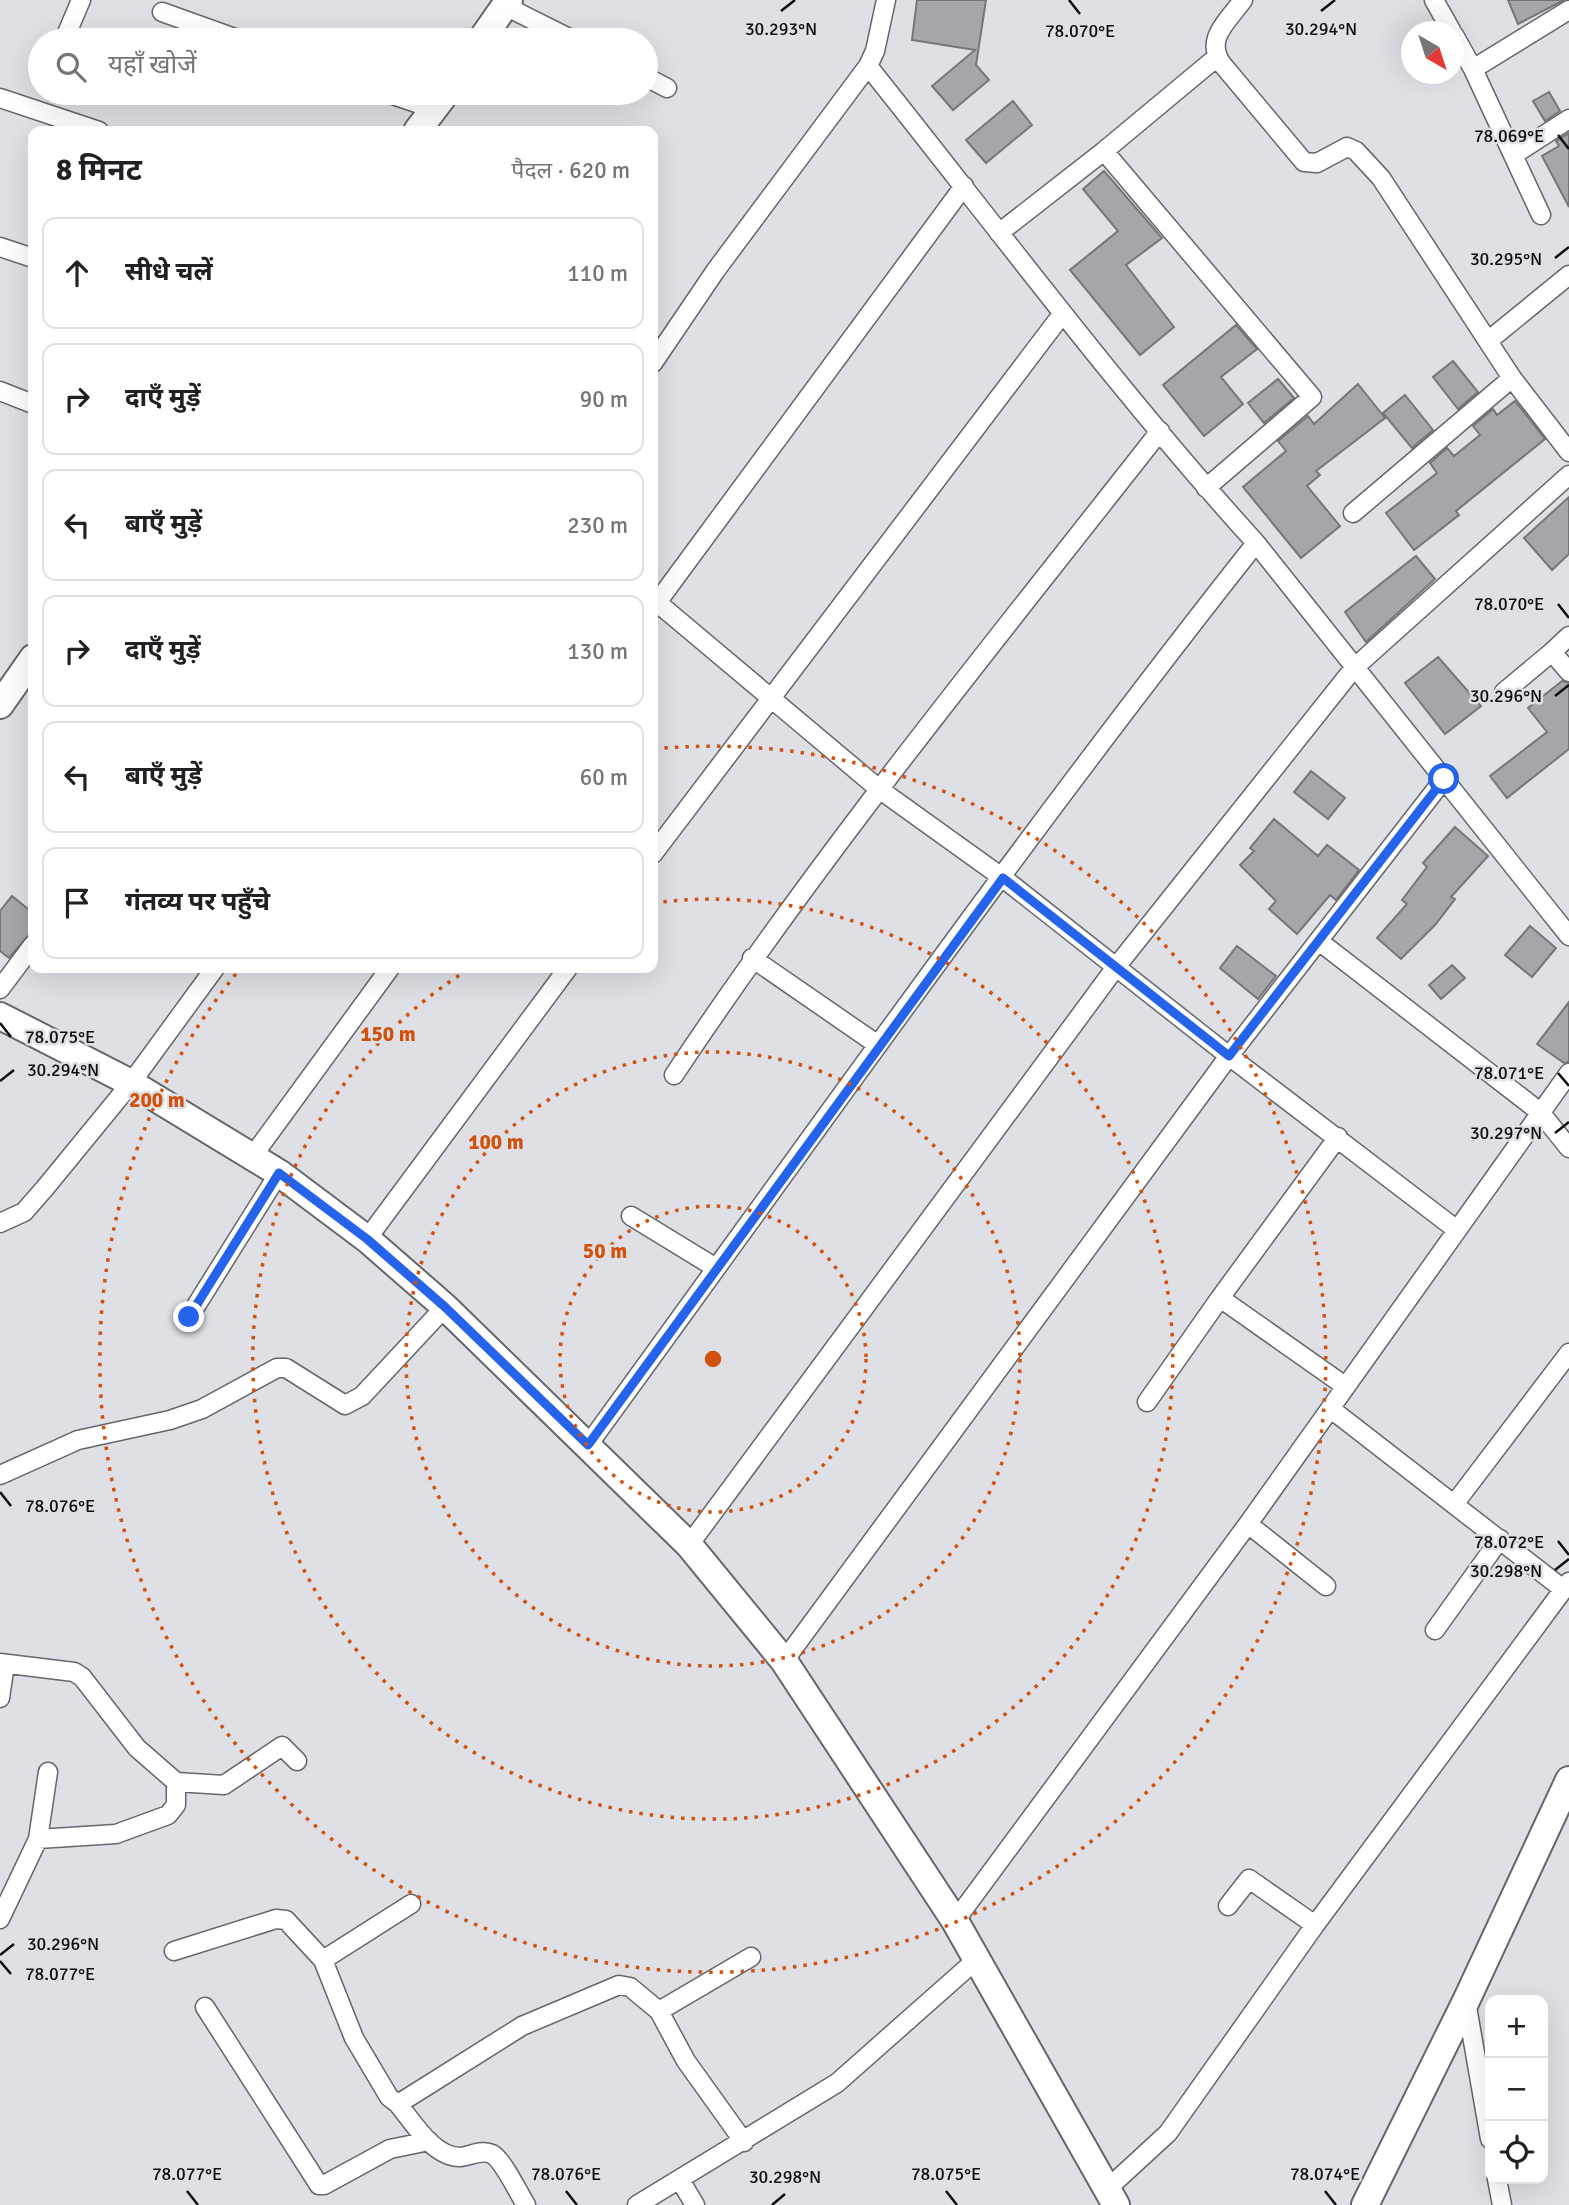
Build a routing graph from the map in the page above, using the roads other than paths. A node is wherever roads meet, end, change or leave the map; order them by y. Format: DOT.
graph roads {
  1 [pos="81,0"];
  2 [pos="886,0"];
  3 [pos="1243,0"];
  4 [pos="1434,0"];
  5 [pos="507,3"];
  6 [pos="1569,10"];
  7 [pos="162,12"];
  8 [pos="1446,21"];
  9 [pos="69,28"];
  10 [pos="207,28"];
  11 [pos="489,28"];
  12 [pos="552,28"];
  13 [pos="1464,53"];
  14 [pos="1217,57"];
  15 [pos="867,66"];
  16 [pos="1473,69"];
  17 [pos="658,84"];
  18 [pos="667,88"];
  19 [pos="0,98"];
  20 [pos="28,100"];
  21 [pos="47,105"];
  22 [pos="405,105"];
  23 [pos="427,119"];
  24 [pos="1569,120"];
  25 [pos="89,126"];
  26 [pos="1104,151"];
  27 [pos="1513,155"];
  28 [pos="964,186"];
  29 [pos="1541,215"];
  30 [pos="999,233"];
  31 [pos="0,247"];
  32 [pos="28,256"];
  33 [pos="1569,275"];
  34 [pos="1063,313"];
  35 [pos="1488,341"];
  36 [pos="658,356"];
  37 [pos="1512,378"];
  38 [pos="0,391"];
  39 [pos="28,402"];
  40 [pos="1160,431"];
  41 [pos="1569,452"];
  42 [pos="1569,475"];
  43 [pos="1206,488"];
  44 [pos="1353,513"];
  45 [pos="1256,543"];
  46 [pos="658,598"];
  47 [pos="658,606"];
  48 [pos="1569,636"];
  49 [pos="1552,652"];
  50 [pos="28,665"];
  51 [pos="1354,668"];
  52 [pos="1569,672"];
  53 [pos="1504,692"];
  54 [pos="770,695"];
  55 [pos="0,705"];
  56 [pos="1444,779"];
  57 [pos="880,789"];
  58 [pos="658,847"];
  59 [pos="1003,878"];
  60 [pos="1569,936"];
  61 [pos="1320,942"];
  62 [pos="28,952"];
  63 [pos="752,958"];
  64 [pos="1116,967"];
  65 [pos="211,973"];
  66 [pos="386,973"];
  67 [pos="564,973"];
  68 [pos="0,989"];
  69 [pos="0,1016"];
  70 [pos="878,1045"];
  71 [pos="1229,1056"];
  72 [pos="1569,1073"];
  73 [pos="674,1075"];
  74 [pos="131,1083"];
  75 [pos="1539,1112"];
  76 [pos="1338,1137"];
  77 [pos="1569,1148"];
  78 [pos="252,1157"];
  79 [pos="279,1173"];
  80 [pos="631,1216"];
  81 [pos="0,1223"];
  82 [pos="1457,1230"];
  83 [pos="367,1239"];
  84 [pos="716,1268"];
  85 [pos="1220,1298"];
  86 [pos="445,1307"];
  87 [pos="189,1317"];
  88 [pos="1569,1353"];
  89 [pos="1345,1386"];
  90 [pos="1147,1402"];
  91 [pos="1331,1409"];
  92 [pos="588,1445"];
  93 [pos="0,1475"];
  94 [pos="1455,1503"];
  95 [pos="1248,1524"];
  96 [pos="1500,1539"];
  97 [pos="690,1545"];
  98 [pos="1566,1585"];
  99 [pos="1326,1586"];
  100 [pos="1435,1630"];
  101 [pos="784,1661"];
  102 [pos="3,1664"];
  103 [pos="0,1698"];
  104 [pos="297,1761"];
  105 [pos="48,1772"];
  106 [pos="1569,1780"];
  107 [pos="176,1782"];
  108 [pos="38,1839"];
  109 [pos="411,1904"];
  110 [pos="1228,1906"];
  111 [pos="0,1919"];
  112 [pos="955,1921"];
  113 [pos="1315,1925"];
  114 [pos="174,1951"];
  115 [pos="751,1957"];
  116 [pos="323,1960"];
  117 [pos="976,1960"];
  118 [pos="1466,2001"];
  119 [pos="205,2007"];
  120 [pos="659,2011"];
  121 [pos="398,2104"];
  122 [pos="1487,2121"];
  123 [pos="429,2141"];
  124 [pos="744,2142"];
  125 [pos="680,2180"];
  126 [pos="1498,2184"];
  127 [pos="1110,2198"];
  128 [pos="526,2205"];
  129 [pos="638,2205"];
  130 [pos="695,2205"];
  131 [pos="1365,2205"];
  132 [pos="1502,2205"];
  1 -- 9 [label="street"];
  2 -- 15 [label="street"];
  3 -- 14 [label="street"];
  4 -- 8 [label="street"];
  5 -- 11 [label="street"];
  5 -- 12 [label="street"];
  6 -- 16 [label="street"];
  7 -- 10 [label="street"];
  13 -- 16 [label="street"];
  14 -- 26 [label="street"];
  14 -- 35 [label="street"];
  15 -- 28 [label="street"];
  15 -- 36 [label="street"];
  16 -- 27 [label="street"];
  17 -- 18 [label="street"];
  19 -- 20 [label="street"];
  21 -- 25 [label="street"];
  22 -- 23 [label="street"];
  24 -- 27 [label="street"];
  26 -- 30 [label="street"];
  26 -- 43 [label="street"];
  27 -- 29 [label="street"];
  28 -- 30 [label="street"];
  28 -- 46 [label="street"];
  30 -- 34 [label="street"];
  31 -- 32 [label="street"];
  33 -- 35 [label="street"];
  34 -- 40 [label="street"];
  34 -- 54 [label="street"];
  35 -- 37 [label="street"];
  37 -- 41 [label="street"];
  37 -- 44 [label="street"];
  38 -- 39 [label="street"];
  40 -- 43 [label="street"];
  40 -- 57 [label="street"];
  42 -- 51 [label="street"];
  43 -- 45 [label="street"];
  45 -- 51 [label="street"];
  45 -- 59 [label="street"];
  47 -- 54 [label="street"];
  48 -- 49 [label="street"];
  49 -- 52 [label="street"];
  49 -- 53 [label="street"];
  50 -- 55 [label="street"];
  51 -- 56 [label="street"];
  51 -- 64 [label="street"];
  54 -- 57 [label="street"];
  54 -- 58 [label="street"];
  56 -- 60 [label="street"];
  56 -- 61 [label="street"];
  57 -- 59 [label="street"];
  57 -- 63 [label="street"];
  59 -- 64 [label="street"];
  59 -- 70 [label="street"];
  61 -- 71 [label="street"];
  61 -- 75 [label="street"];
  62 -- 68 [label="street"];
  63 -- 70 [label="street"];
  63 -- 73 [label="street"];
  64 -- 71 [label="street"];
  64 -- 97 [label="street"];
  65 -- 74 [label="street"];
  66 -- 78 [label="street"];
  67 -- 83 [label="street"];
  69 -- 74 [label="street"];
  70 -- 84 [label="street"];
  71 -- 76 [label="street"];
  71 -- 101 [label="street"];
  72 -- 75 [label="street"];
  74 -- 78 [label="street"];
  74 -- 81 [label="street"];
  75 -- 77 [label="street"];
  75 -- 82 [label="street"];
  76 -- 82 [label="street"];
  76 -- 85 [label="street"];
  78 -- 79 [label="street"];
  79 -- 83 [label="street"];
  79 -- 87 [label="street"];
  80 -- 84 [label="street"];
  82 -- 89 [label="street"];
  83 -- 86 [label="street"];
  84 -- 92 [label="street"];
  85 -- 89 [label="street"];
  85 -- 90 [label="street"];
  86 -- 92 [label="street"];
  86 -- 93 [label="street"];
  88 -- 94 [label="street"];
  89 -- 91 [label="street"];
  91 -- 94 [label="street"];
  91 -- 95 [label="street"];
  92 -- 97 [label="street"];
  94 -- 96 [label="street"];
  95 -- 99 [label="street"];
  95 -- 112 [label="street"];
  96 -- 98 [label="street"];
  96 -- 100 [label="street"];
  97 -- 101 [label="street"];
  98 -- 113 [label="street"];
  101 -- 112 [label="street"];
  102 -- 103 [label="street"];
  102 -- 107 [label="street"];
  104 -- 107 [label="street"];
  105 -- 108 [label="street"];
  106 -- 118 [label="street"];
  107 -- 108 [label="street"];
  108 -- 111 [label="street"];
  109 -- 116 [label="street"];
  110 -- 113 [label="street"];
  112 -- 117 [label="street"];
  113 -- 127 [label="street"];
  114 -- 116 [label="street"];
  115 -- 120 [label="street"];
  116 -- 121 [label="street"];
  117 -- 124 [label="street"];
  117 -- 127 [label="street"];
  118 -- 122 [label="street"];
  118 -- 131 [label="street"];
  119 -- 123 [label="street"];
  120 -- 121 [label="street"];
  120 -- 124 [label="street"];
  121 -- 123 [label="street"];
  123 -- 128 [label="street"];
  124 -- 125 [label="street"];
  125 -- 129 [label="street"];
  125 -- 130 [label="street"];
  126 -- 132 [label="street"];
}
